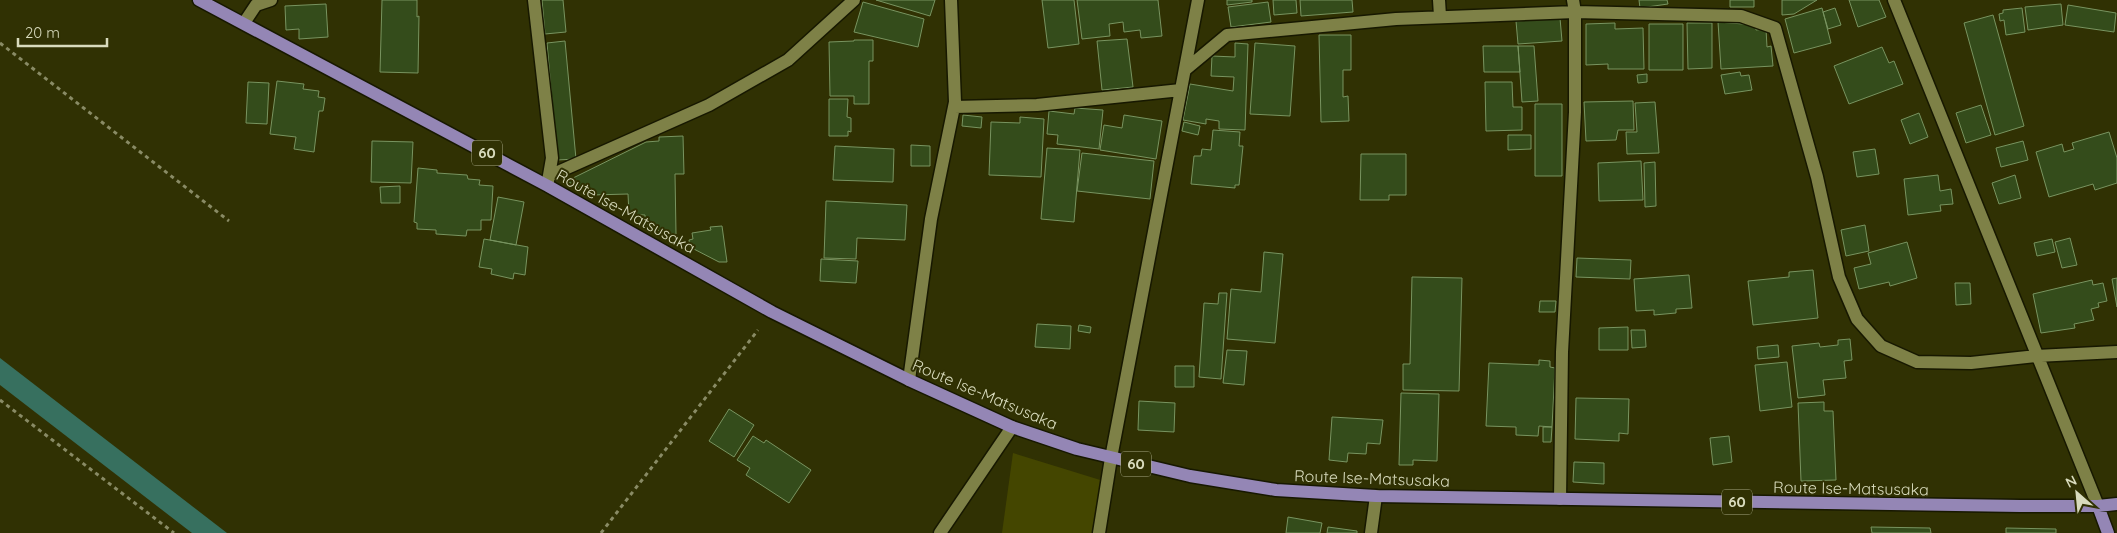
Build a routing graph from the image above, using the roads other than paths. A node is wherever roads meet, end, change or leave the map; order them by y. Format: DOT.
graph roads {
  1 [pos="199,0"];
  2 [pos="271,0"];
  3 [pos="534,0"];
  4 [pos="854,0"];
  5 [pos="951,0"];
  6 [pos="1198,0"];
  7 [pos="1439,0"];
  8 [pos="1894,0"];
  9 [pos="1574,6"];
  10 [pos="1440,16"];
  11 [pos="244,23"];
  12 [pos="1185,70"];
  13 [pos="1181,90"];
  14 [pos="954,107"];
  15 [pos="548,181"];
  16 [pos="2117,352"];
  17 [pos="2036,356"];
  18 [pos="909,380"];
  19 [pos="1012,427"];
  20 [pos="1111,458"];
  21 [pos="1376,496"];
  22 [pos="1560,499"];
  23 [pos="2117,504"];
  24 [pos="2098,506"];
  25 [pos="940,533"];
  26 [pos="1099,533"];
  27 [pos="1371,533"];
  28 [pos="2108,533"];
  1 -- 11 [label="main road, Route Ise-Matsusaka / 60"];
  2 -- 11 [label="street"];
  3 -- 15 [label="street"];
  4 -- 15 [label="street"];
  5 -- 14 [label="street"];
  6 -- 12 [label="street"];
  7 -- 10 [label="street"];
  8 -- 17 [label="street"];
  9 -- 10 [label="street"];
  9 -- 17 [label="street"];
  9 -- 22 [label="street"];
  10 -- 12 [label="street"];
  11 -- 15 [label="main road, Route Ise-Matsusaka / 60"];
  12 -- 13 [label="street"];
  13 -- 14 [label="street"];
  13 -- 20 [label="street"];
  14 -- 18 [label="street"];
  15 -- 18 [label="main road, Route Ise-Matsusaka / 60"];
  16 -- 17 [label="street"];
  17 -- 24 [label="street"];
  18 -- 19 [label="main road, Route Ise-Matsusaka / 60"];
  19 -- 20 [label="main road, Route Ise-Matsusaka / 60"];
  19 -- 25 [label="street"];
  20 -- 21 [label="main road, Route Ise-Matsusaka / 60"];
  20 -- 26 [label="street"];
  21 -- 22 [label="main road, Route Ise-Matsusaka / 60"];
  21 -- 27 [label="street"];
  22 -- 24 [label="main road, Route Ise-Matsusaka / 60"];
  23 -- 24 [label="main road, Route Ise-Matsusaka / 60"];
  24 -- 28 [label="main road"];
}
